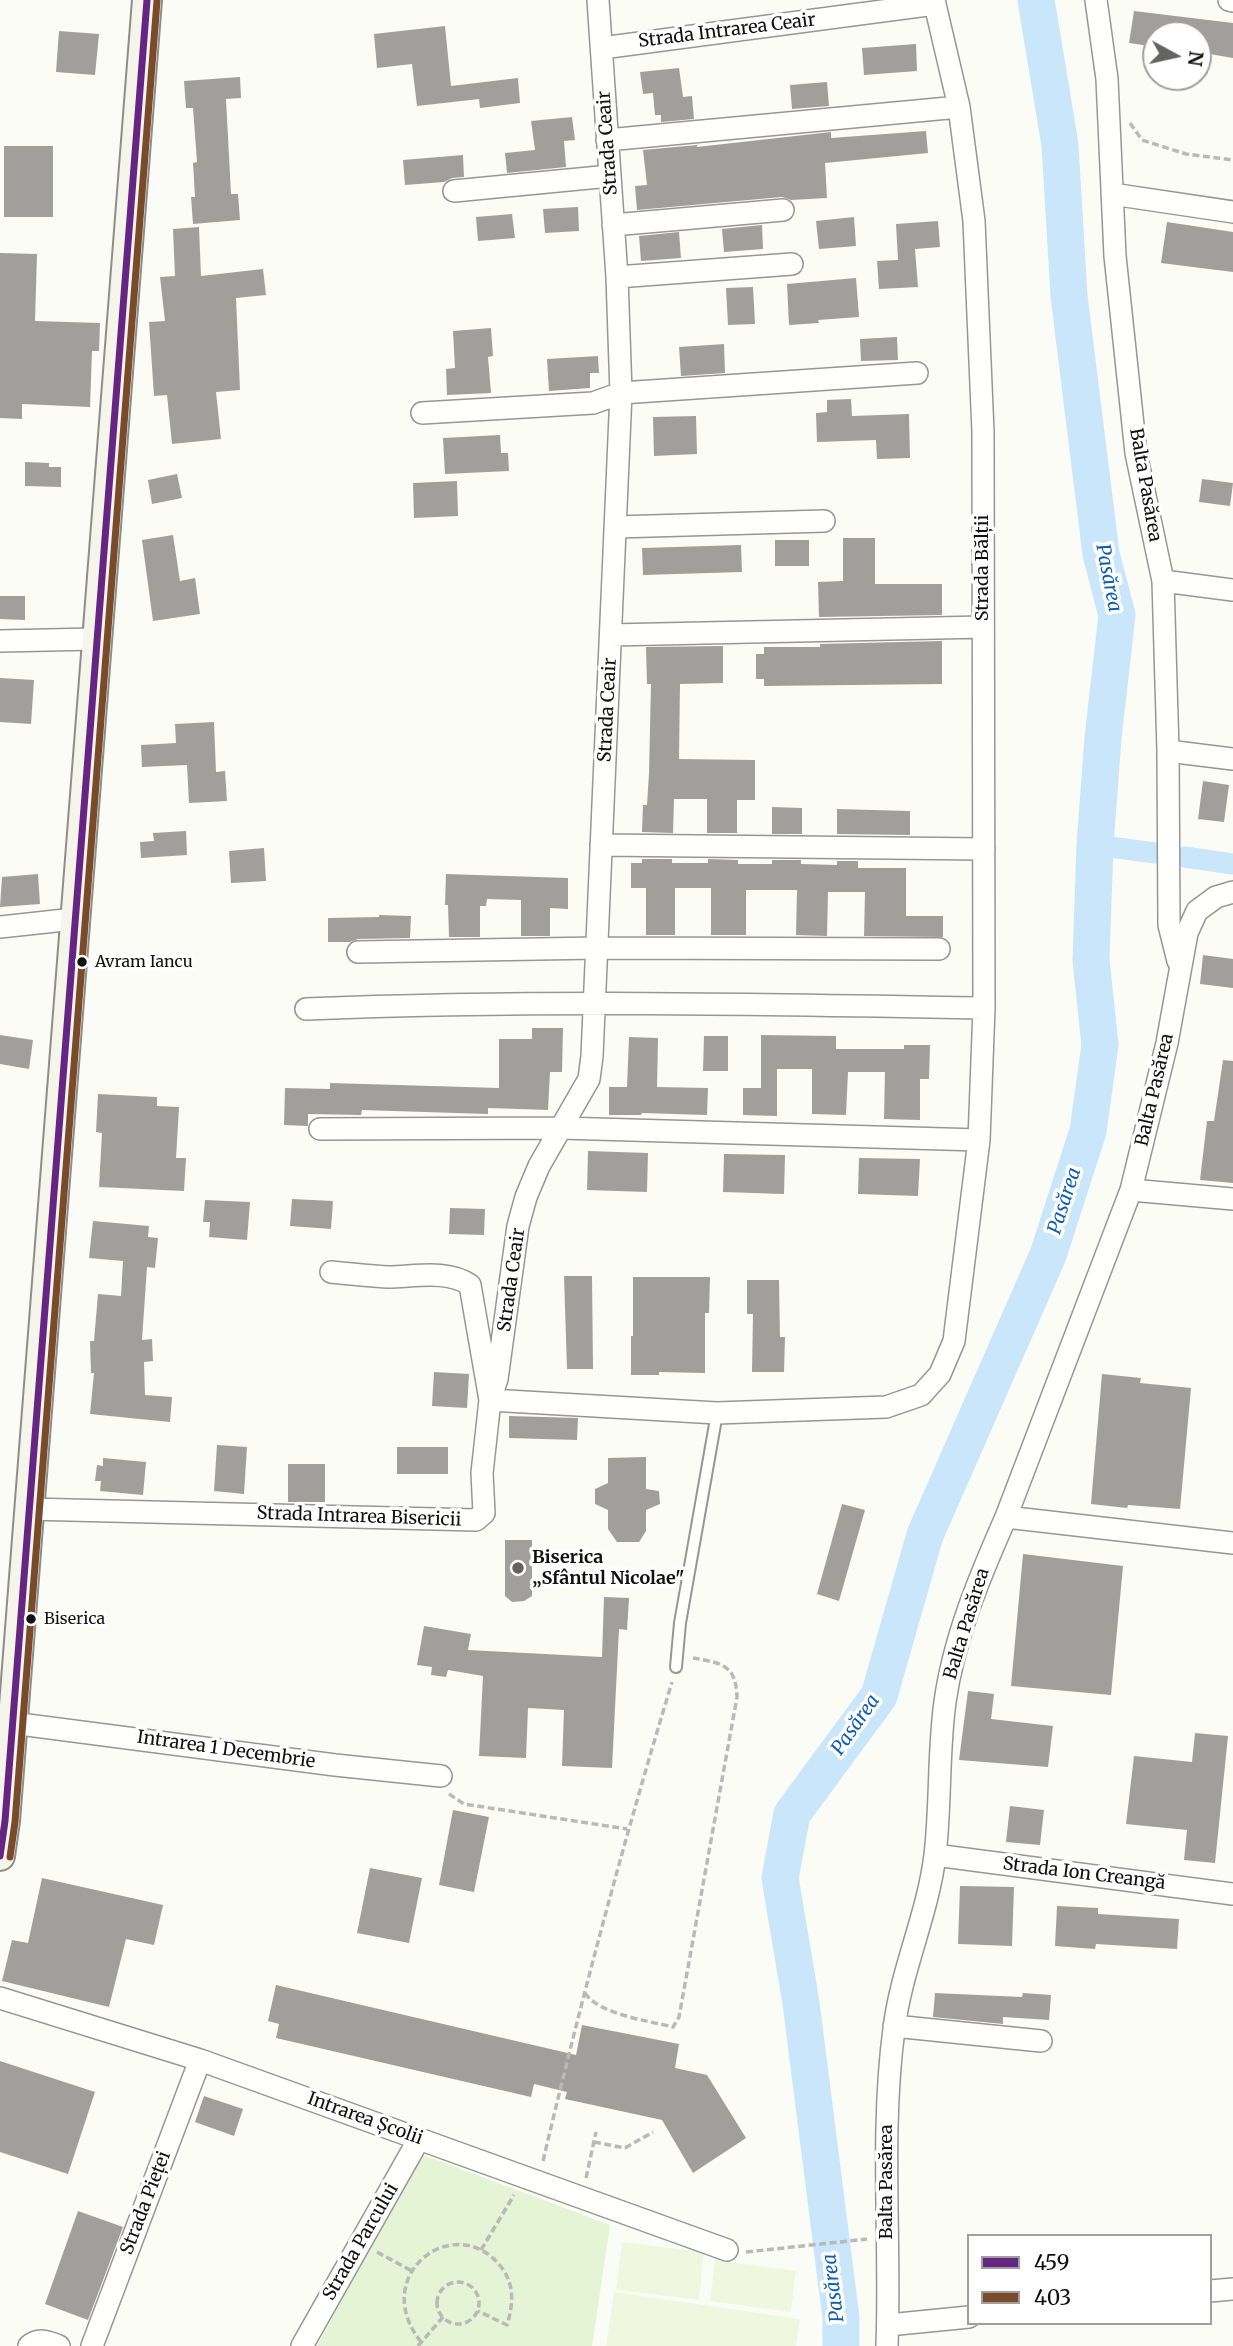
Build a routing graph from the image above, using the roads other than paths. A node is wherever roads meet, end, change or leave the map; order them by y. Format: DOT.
graph roads {
  1 [pos="147,0"];
  2 [pos="598,0"];
  3 [pos="1096,0"];
  4 [pos="934,2"];
  5 [pos="602,48"];
  6 [pos="959,107"];
  7 [pos="607,139"];
  8 [pos="610,176"];
  9 [pos="454,191"];
  10 [pos="1112,194"];
  11 [pos="783,210"];
  12 [pos="1233,212"];
  13 [pos="613,225"];
  14 [pos="793,264"];
  15 [pos="617,277"];
  16 [pos="917,373"];
  17 [pos="621,393"];
  18 [pos="422,414"];
  19 [pos="824,521"];
  20 [pos="616,527"];
  21 [pos="1163,581"];
  22 [pos="1233,590"];
  23 [pos="983,627"];
  24 [pos="611,635"];
  25 [pos="95,639"];
  26 [pos="0,641"];
  27 [pos="1168,751"];
  28 [pos="1233,759"];
  29 [pos="601,845"];
  30 [pos="984,849"];
  31 [pos="1233,891"];
  32 [pos="74,919"];
  33 [pos="0,927"];
  34 [pos="597,948"];
  35 [pos="939,949"];
  36 [pos="358,951"];
  37 [pos="1180,970"];
  38 [pos="595,1003"];
  39 [pos="984,1008"];
  40 [pos="306,1009"];
  41 [pos="561,1128"];
  42 [pos="320,1129"];
  43 [pos="979,1140"];
  44 [pos="1131,1189"];
  45 [pos="1233,1199"];
  46 [pos="331,1272"];
  47 [pos="491,1400"];
  48 [pos="716,1413"];
  49 [pos="29,1509"];
  50 [pos="1006,1517"];
  51 [pos="1233,1543"];
  52 [pos="676,1667"];
  53 [pos="12,1723"];
  54 [pos="441,1776"];
  55 [pos="935,1855"];
  56 [pos="0,1856"];
  57 [pos="1233,1894"];
  58 [pos="0,1998"];
  59 [pos="894,2026"];
  60 [pos="1041,2041"];
  61 [pos="200,2060"];
  62 [pos="419,2139"];
  63 [pos="727,2250"];
  64 [pos="1233,2288"];
  65 [pos="1212,2291"];
  66 [pos="967,2317"];
  67 [pos="887,2336"];
  68 [pos="29,2346"];
  69 [pos="59,2346"];
  70 [pos="92,2346"];
  71 [pos="302,2346"];
  1 -- 25 [label="main road"];
  2 -- 5 [label="street, Strada Ceair"];
  3 -- 10 [label="street, Balta Pasărea"];
  4 -- 5 [label="street, Strada Intrarea Ceair"];
  4 -- 6 [label="street, Strada Bălții"];
  5 -- 7 [label="street, Strada Ceair"];
  6 -- 7 [label="street"];
  6 -- 23 [label="street, Strada Bălții"];
  7 -- 8 [label="street, Strada Ceair"];
  8 -- 9 [label="street"];
  8 -- 13 [label="street, Strada Ceair"];
  10 -- 12 [label="street"];
  10 -- 21 [label="street, Balta Pasărea"];
  11 -- 13 [label="street"];
  13 -- 15 [label="street, Strada Ceair"];
  14 -- 15 [label="street"];
  15 -- 17 [label="street, Strada Ceair"];
  16 -- 17 [label="street"];
  17 -- 18 [label="street"];
  17 -- 20 [label="street, Strada Ceair"];
  19 -- 20 [label="street"];
  20 -- 24 [label="street, Strada Ceair"];
  21 -- 22 [label="street"];
  21 -- 27 [label="street, Balta Pasărea"];
  23 -- 24 [label="street"];
  23 -- 30 [label="street, Strada Bălții"];
  24 -- 29 [label="street, Strada Ceair"];
  25 -- 26 [label="street"];
  25 -- 32 [label="main road"];
  27 -- 28 [label="street"];
  27 -- 37 [label="street, Balta Pasărea"];
  29 -- 30 [label="street"];
  29 -- 34 [label="street, Strada Ceair"];
  30 -- 39 [label="street, Strada Bălții"];
  31 -- 37 [label="street, Balta Pasărea"];
  32 -- 33 [label="street"];
  32 -- 49 [label="main road"];
  34 -- 35 [label="street"];
  34 -- 36 [label="street"];
  34 -- 38 [label="street, Strada Ceair"];
  37 -- 44 [label="street, Balta Pasărea"];
  38 -- 39 [label="street"];
  38 -- 40 [label="street"];
  38 -- 41 [label="street, Strada Ceair"];
  39 -- 43 [label="street, Strada Bălții"];
  41 -- 42 [label="street"];
  41 -- 43 [label="street"];
  41 -- 47 [label="street, Strada Ceair"];
  43 -- 48 [label="street, Strada Bălții"];
  44 -- 45 [label="street"];
  44 -- 50 [label="street, Balta Pasărea"];
  46 -- 47 [label="street, Strada Intrarea Bisericii"];
  47 -- 48 [label="street, Strada Bălții"];
  47 -- 49 [label="street, Strada Intrarea Bisericii"];
  48 -- 52 [label="lane"];
  49 -- 53 [label="main road"];
  50 -- 51 [label="street"];
  50 -- 55 [label="street, Balta Pasărea"];
  53 -- 54 [label="street, Intrarea 1 Decembrie"];
  53 -- 56 [label="main road"];
  55 -- 57 [label="street, Strada Ion Creangă"];
  55 -- 59 [label="street, Balta Pasărea"];
  58 -- 61 [label="street, Intrarea Școlii"];
  59 -- 60 [label="street"];
  59 -- 67 [label="street, Balta Pasărea"];
  61 -- 62 [label="street, Intrarea Școlii"];
  61 -- 70 [label="street, Strada Pieței"];
  62 -- 63 [label="street, Intrarea Școlii"];
  62 -- 71 [label="street, Strada Parcului"];
  64 -- 65 [label="street"];
  66 -- 67 [label="street"];
  68 -- 69 [label="street"];
}
